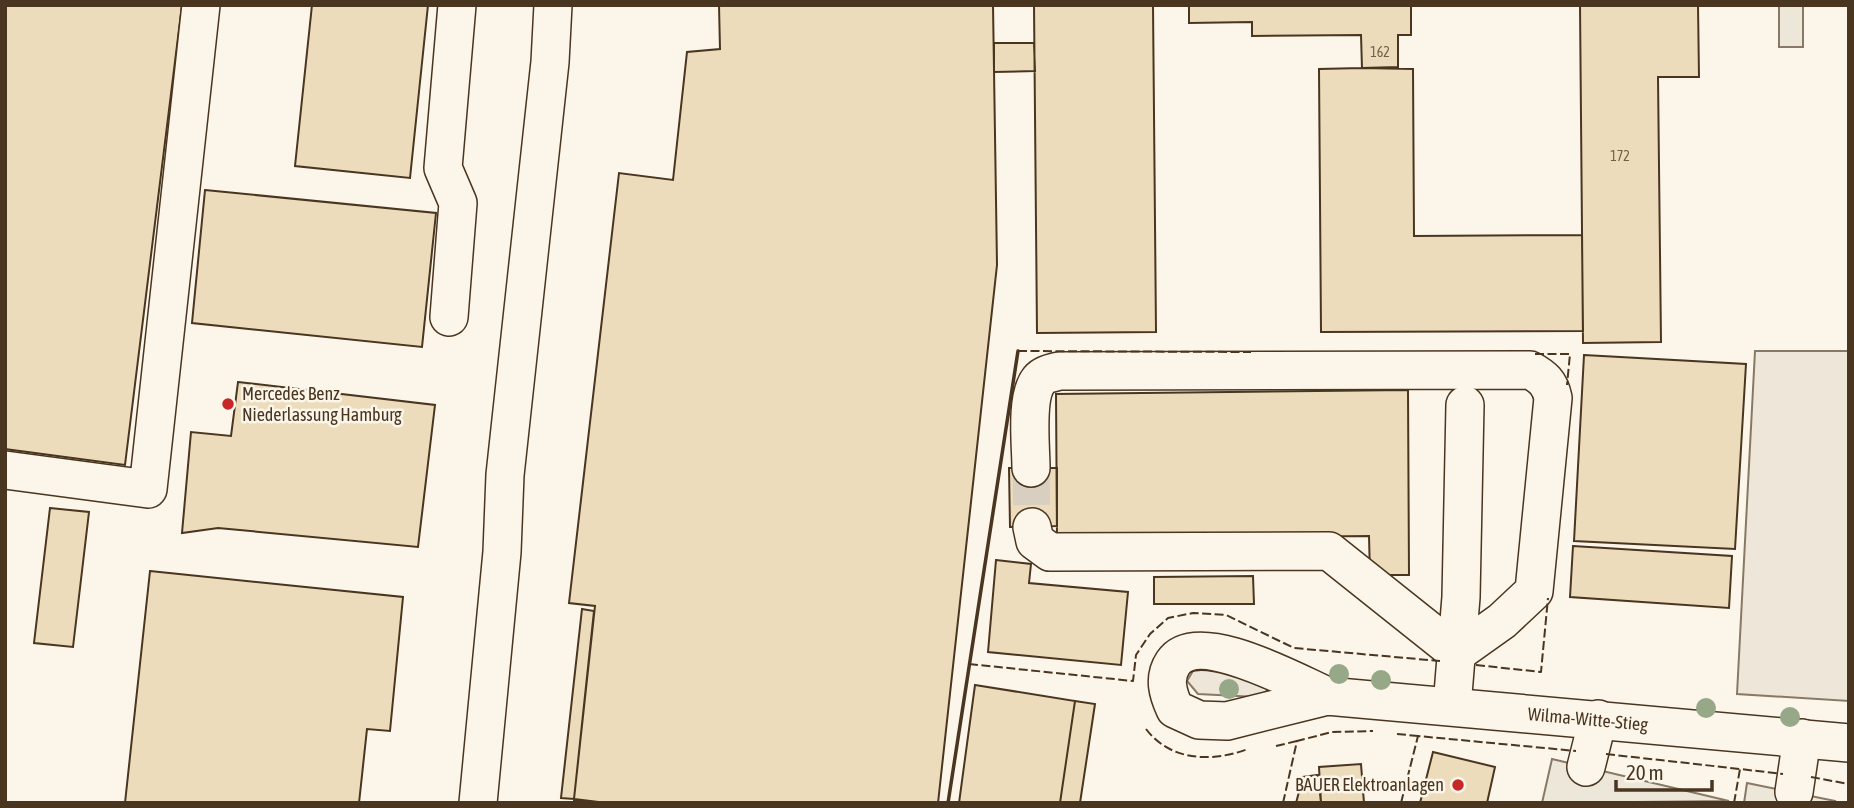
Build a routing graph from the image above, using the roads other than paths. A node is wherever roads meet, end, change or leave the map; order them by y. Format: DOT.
graph roads {
  1 [pos="201,5"];
  2 [pos="457,5"];
  3 [pos="553,5"];
  4 [pos="449,317"];
  5 [pos="1465,405"];
  6 [pos="1031,468"];
  7 [pos="5,470"];
  8 [pos="1032,527"];
  9 [pos="1457,653"];
  10 [pos="1327,696"];
  11 [pos="1452,706"];
  12 [pos="1598,719"];
  13 [pos="1802,738"];
  14 [pos="1849,743"];
  15 [pos="1586,767"];
  16 [pos="1794,792"];
  17 [pos="478,803"];
  1 -- 7 [label="street"];
  2 -- 4 [label="street"];
  3 -- 17 [label="street"];
  5 -- 9 [label="street"];
  6 -- 9 [label="street"];
  8 -- 9 [label="street"];
  9 -- 11 [label="street"];
  10 -- 11 [label="street, Wilma-Witte-Stieg"];
  11 -- 12 [label="street, Wilma-Witte-Stieg"];
  12 -- 13 [label="street, Wilma-Witte-Stieg"];
  12 -- 15 [label="street"];
  13 -- 14 [label="street, Wilma-Witte-Stieg"];
  13 -- 16 [label="street"];
}
